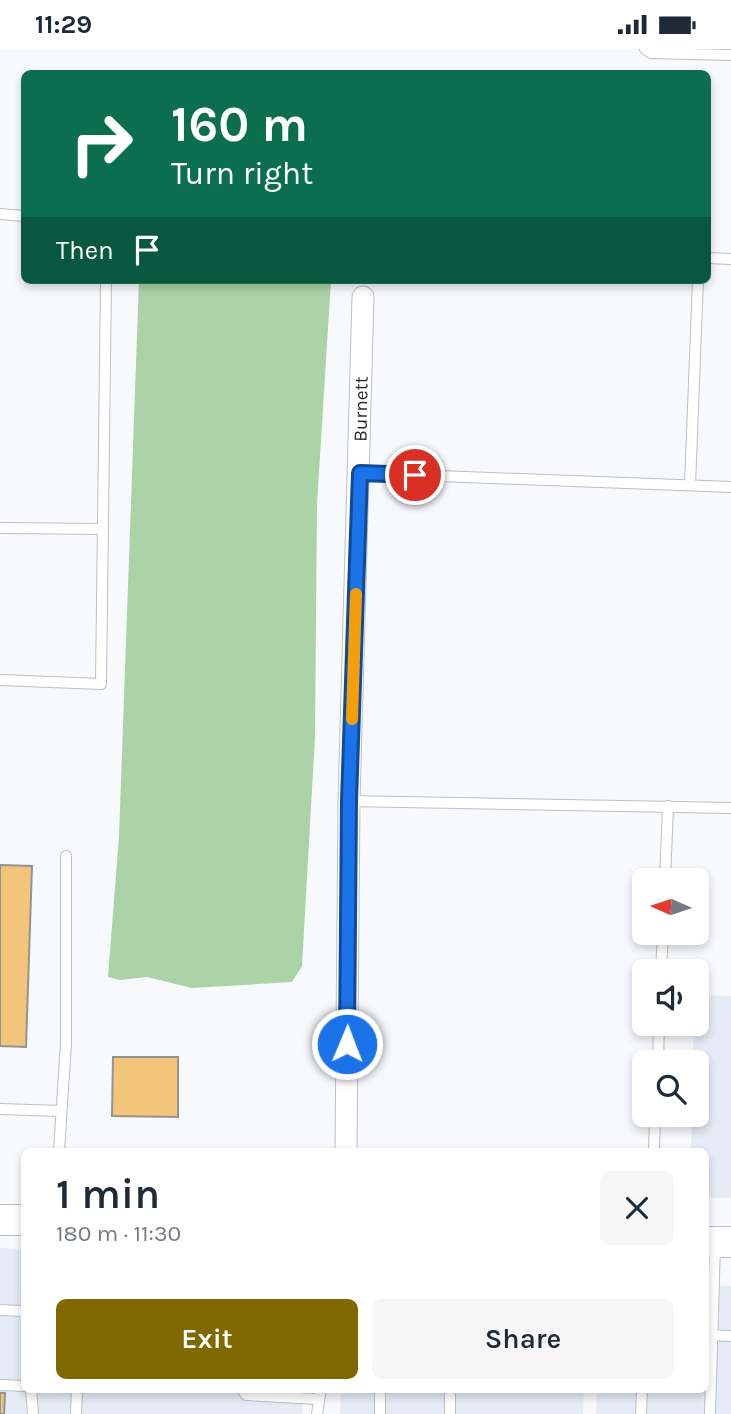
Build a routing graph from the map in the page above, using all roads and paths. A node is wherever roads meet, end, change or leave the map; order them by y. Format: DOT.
graph roads {
  1 [pos="645,49"];
  2 [pos="731,55"];
  3 [pos="0,214"];
  4 [pos="21,216"];
  5 [pos="711,258"];
  6 [pos="731,259"];
  7 [pos="106,284"];
  8 [pos="698,284"];
  9 [pos="363,297"];
  10 [pos="360,473"];
  11 [pos="690,485"];
  12 [pos="731,487"];
  13 [pos="0,528"];
  14 [pos="103,529"];
  15 [pos="0,680"];
  16 [pos="349,801"];
  17 [pos="668,806"];
  18 [pos="731,808"];
  19 [pos="66,856"];
  20 [pos="665,868"];
  21 [pos="0,1109"];
  22 [pos="61,1111"];
  23 [pos="655,1127"];
  24 [pos="59,1148"];
  25 [pos="346,1148"];
  26 [pos="654,1148"];
  27 [pos="0,1220"];
  28 [pos="21,1220"];
  29 [pos="717,1242"];
  30 [pos="0,1310"];
  31 [pos="21,1311"];
  32 [pos="709,1335"];
  33 [pos="731,1336"];
  34 [pos="0,1385"];
  35 [pos="21,1386"];
  36 [pos="31,1393"];
  37 [pos="77,1393"];
  38 [pos="245,1393"];
  39 [pos="380,1393"];
  40 [pos="450,1393"];
  41 [pos="642,1393"];
  42 [pos="319,1394"];
  43 [pos="33,1414"];
  44 [pos="76,1414"];
  45 [pos="317,1414"];
  46 [pos="380,1414"];
  47 [pos="450,1414"];
  48 [pos="641,1414"];
  49 [pos="709,1414"];
  1 -- 2 [label="lane"];
  3 -- 4 [label="lane"];
  5 -- 6 [label="lane"];
  7 -- 14 [label="lane"];
  8 -- 11 [label="lane"];
  9 -- 10 [label="street, Burnett"];
  10 -- 11 [label="lane"];
  10 -- 16 [label="street, Burnett"];
  11 -- 12 [label="lane"];
  13 -- 14 [label="lane"];
  14 -- 15 [label="lane"];
  16 -- 17 [label="lane"];
  16 -- 25 [label="street, Burnett"];
  17 -- 18 [label="lane"];
  17 -- 20 [label="lane"];
  19 -- 22 [label="lane"];
  21 -- 22 [label="lane"];
  22 -- 24 [label="lane"];
  23 -- 26 [label="lane"];
  27 -- 28 [label="main road"];
  29 -- 32 [label="lane"];
  30 -- 31 [label="lane"];
  32 -- 33 [label="lane"];
  32 -- 49 [label="lane"];
  34 -- 35 [label="lane"];
  36 -- 43 [label="lane"];
  37 -- 44 [label="lane"];
  38 -- 42 [label="lane"];
  39 -- 46 [label="lane"];
  40 -- 47 [label="lane"];
  41 -- 48 [label="lane"];
  42 -- 45 [label="lane"];
}
